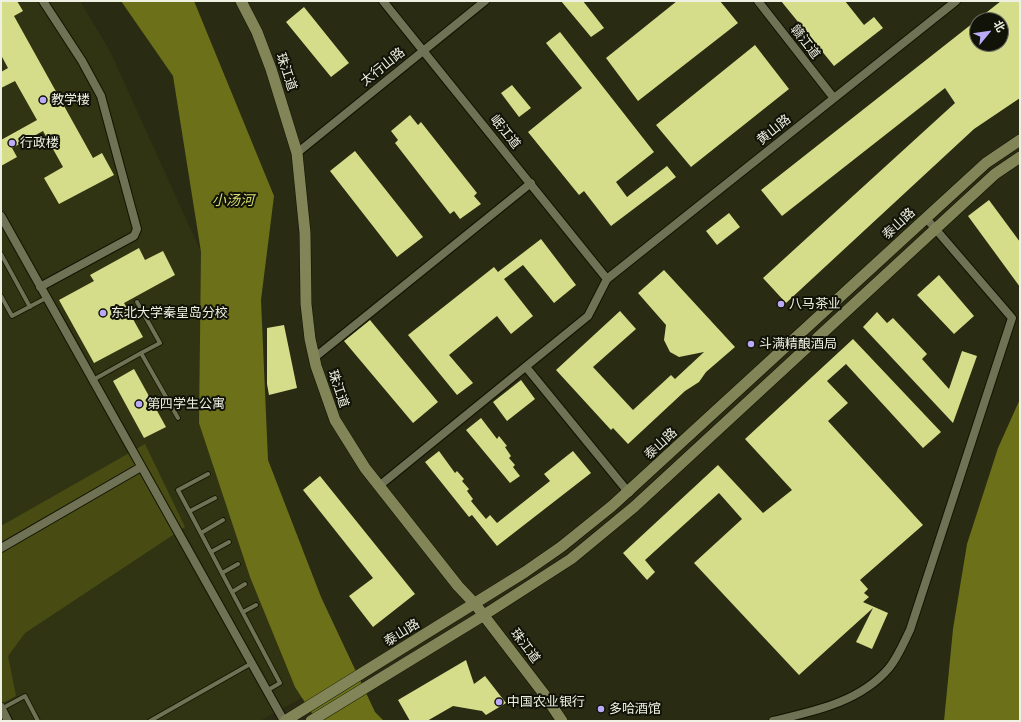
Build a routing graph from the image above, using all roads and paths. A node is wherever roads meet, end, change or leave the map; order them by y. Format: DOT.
graph roads {
  1 [pos="43,1"];
  2 [pos="241,1"];
  3 [pos="383,1"];
  4 [pos="484,1"];
  5 [pos="758,1"];
  6 [pos="956,1"];
  7 [pos="423,50"];
  8 [pos="833,98"];
  9 [pos="1020,140"];
  10 [pos="296,153"];
  11 [pos="1020,157"];
  12 [pos="531,183"];
  13 [pos="1,216"];
  14 [pos="926,218"];
  15 [pos="936,229"];
  16 [pos="1,254"];
  17 [pos="607,279"];
  18 [pos="40,287"];
  19 [pos="1,296"];
  20 [pos="46,298"];
  21 [pos="137,302"];
  22 [pos="30,307"];
  23 [pos="141,353"];
  24 [pos="314,358"];
  25 [pos="526,367"];
  26 [pos="93,380"];
  27 [pos="178,418"];
  28 [pos="141,467"];
  29 [pos="208,474"];
  30 [pos="379,486"];
  31 [pos="629,493"];
  32 [pos="215,498"];
  33 [pos="190,511"];
  34 [pos="223,520"];
  35 [pos="201,533"];
  36 [pos="229,542"];
  37 [pos="1,548"];
  38 [pos="211,552"];
  39 [pos="238,564"];
  40 [pos="222,573"];
  41 [pos="245,584"];
  42 [pos="232,592"];
  43 [pos="475,604"];
  44 [pos="256,605"];
  45 [pos="243,612"];
  46 [pos="484,615"];
  47 [pos="252,663"];
  48 [pos="268,690"];
  49 [pos="1,708"];
  50 [pos="8,721"];
  51 [pos="38,721"];
  52 [pos="150,721"];
  53 [pos="285,721"];
  54 [pos="311,721"];
  55 [pos="562,721"];
  56 [pos="773,721"];
  1 -- 18 [label="street"];
  2 -- 10 [label="street, 珠江道"];
  3 -- 7 [label="street, 岷江道"];
  4 -- 7 [label="street, 太行山路"];
  5 -- 8 [label="street, 赣江道"];
  6 -- 8 [label="street, 黄山路"];
  7 -- 10 [label="street, 太行山路"];
  7 -- 12 [label="street, 岷江道"];
  8 -- 17 [label="street, 黄山路"];
  9 -- 14 [label="street, 泰山路"];
  10 -- 24 [label="street, 珠江道"];
  11 -- 15 [label="street"];
  12 -- 17 [label="street, 岷江道"];
  12 -- 24 [label="street"];
  13 -- 18 [label="street"];
  14 -- 15 [label="street"];
  14 -- 31 [label="street, 泰山路"];
  15 -- 46 [label="street"];
  15 -- 56 [label="street"];
  16 -- 22 [label="lane"];
  17 -- 25 [label="street"];
  18 -- 20 [label="street"];
  19 -- 22 [label="lane"];
  20 -- 22 [label="lane"];
  20 -- 26 [label="street"];
  21 -- 23 [label="lane"];
  23 -- 26 [label="lane"];
  23 -- 27 [label="lane"];
  24 -- 30 [label="street, 珠江道"];
  25 -- 30 [label="street"];
  25 -- 31 [label="street"];
  26 -- 28 [label="street"];
  28 -- 37 [label="street"];
  28 -- 47 [label="street"];
  29 -- 33 [label="lane"];
  30 -- 43 [label="street, 珠江道"];
  31 -- 43 [label="street, 泰山路"];
  32 -- 33 [label="lane"];
  33 -- 35 [label="lane"];
  34 -- 35 [label="lane"];
  35 -- 38 [label="lane"];
  36 -- 38 [label="lane"];
  38 -- 40 [label="lane"];
  39 -- 40 [label="lane"];
  40 -- 42 [label="lane"];
  41 -- 42 [label="lane"];
  42 -- 45 [label="lane"];
  43 -- 46 [label="street, 珠江道"];
  43 -- 53 [label="street, 泰山路"];
  44 -- 45 [label="lane"];
  45 -- 48 [label="lane"];
  46 -- 54 [label="street"];
  46 -- 55 [label="street, 珠江道"];
  47 -- 48 [label="street"];
  47 -- 52 [label="lane"];
  48 -- 53 [label="street"];
  49 -- 50 [label="street"];
  49 -- 51 [label="lane"];
}
